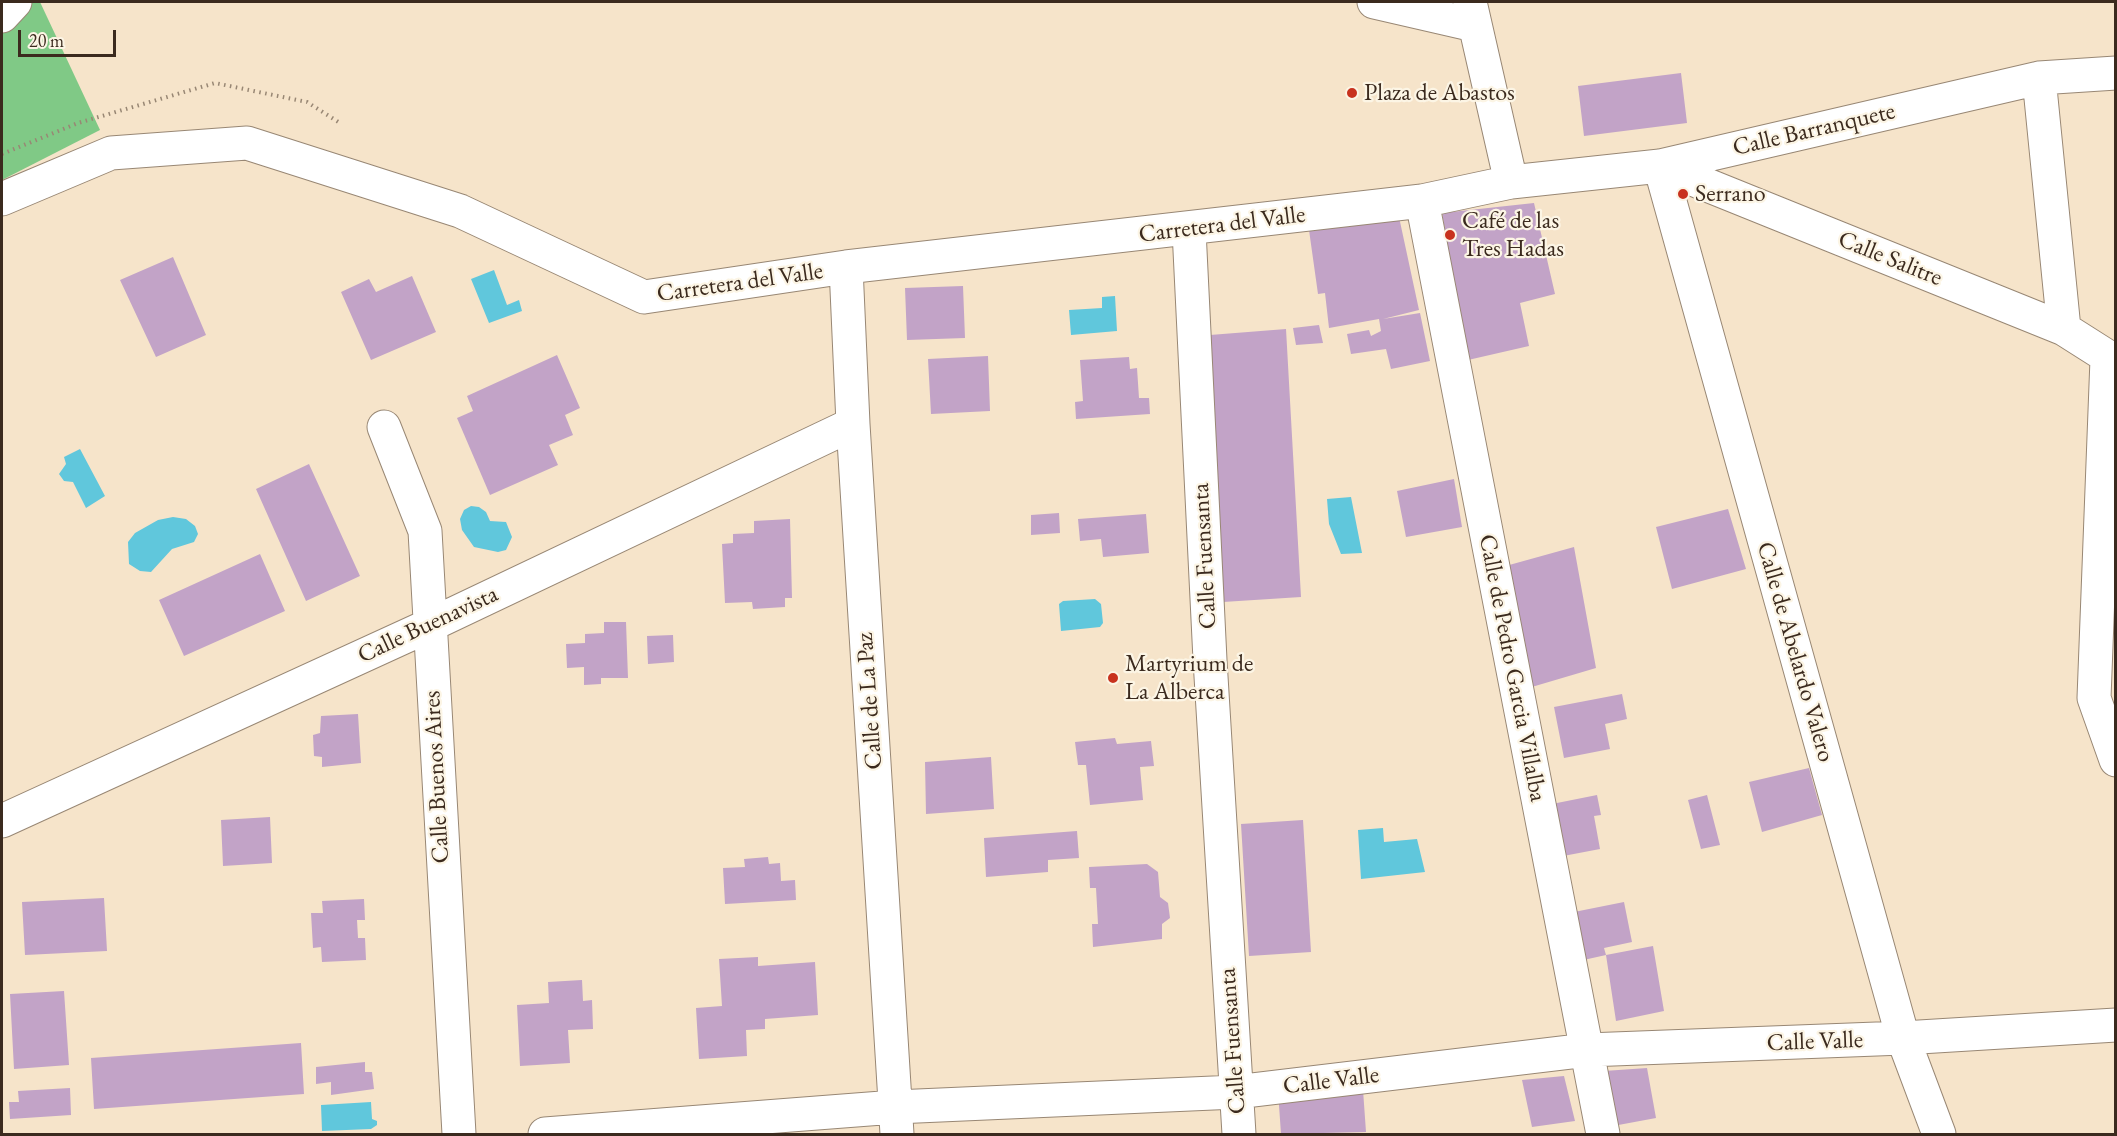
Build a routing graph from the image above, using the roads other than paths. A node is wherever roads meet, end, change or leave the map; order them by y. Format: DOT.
graph roads {
  1 [pos="15,2"];
  2 [pos="1374,2"];
  3 [pos="1472,13"];
  4 [pos="2,16"];
  5 [pos="2115,73"];
  6 [pos="2039,78"];
  7 [pos="1660,166"];
  8 [pos="1511,182"];
  9 [pos="2,199"];
  10 [pos="1422,201"];
  11 [pos="1189,230"];
  12 [pos="846,267"];
  13 [pos="2064,329"];
  14 [pos="2111,360"];
  15 [pos="853,424"];
  16 [pos="384,427"];
  17 [pos="428,626"];
  18 [pos="2115,760"];
  19 [pos="2,821"];
  20 [pos="2115,1025"];
  21 [pos="1903,1038"];
  22 [pos="1587,1050"];
  23 [pos="1236,1092"];
  24 [pos="896,1121"];
  25 [pos="459,1134"];
  26 [pos="545,1134"];
  27 [pos="1239,1134"];
  28 [pos="1603,1134"];
  29 [pos="1939,1134"];
  1 -- 4 [label="street"];
  2 -- 3 [label="street"];
  3 -- 8 [label="street"];
  5 -- 6 [label="street, Calle Barranquete"];
  6 -- 7 [label="street, Calle Barranquete"];
  6 -- 13 [label="street"];
  7 -- 8 [label="street, Calle Barranquete"];
  7 -- 13 [label="street, Calle Salitre"];
  7 -- 21 [label="street, Calle de Abelardo Valero"];
  8 -- 10 [label="street, Carretera del Valle"];
  9 -- 12 [label="street, Carretera del Valle"];
  10 -- 11 [label="street, Carretera del Valle"];
  10 -- 22 [label="street, Calle de Pedro Garcia Villalba"];
  11 -- 12 [label="street, Carretera del Valle"];
  11 -- 23 [label="street, Calle Fuensanta"];
  12 -- 15 [label="street, Calle de La Paz"];
  13 -- 14 [label="street, Calle Salitre"];
  14 -- 18 [label="street"];
  15 -- 17 [label="street, Calle Buenavista"];
  15 -- 24 [label="street, Calle de La Paz"];
  16 -- 17 [label="street, Calle Buenos Aires"];
  17 -- 19 [label="street, Calle Buenavista"];
  17 -- 25 [label="street, Calle Buenos Aires"];
  20 -- 21 [label="street, Calle Valle"];
  21 -- 22 [label="street, Calle Valle"];
  21 -- 29 [label="street, Calle de Abelardo Valero"];
  22 -- 23 [label="street, Calle Valle"];
  22 -- 28 [label="street, Calle de Pedro Garcia Villalba"];
  23 -- 24 [label="street, Calle Valle"];
  23 -- 27 [label="street, Calle Fuensanta"];
  24 -- 26 [label="street, Calle Valle"];
}
